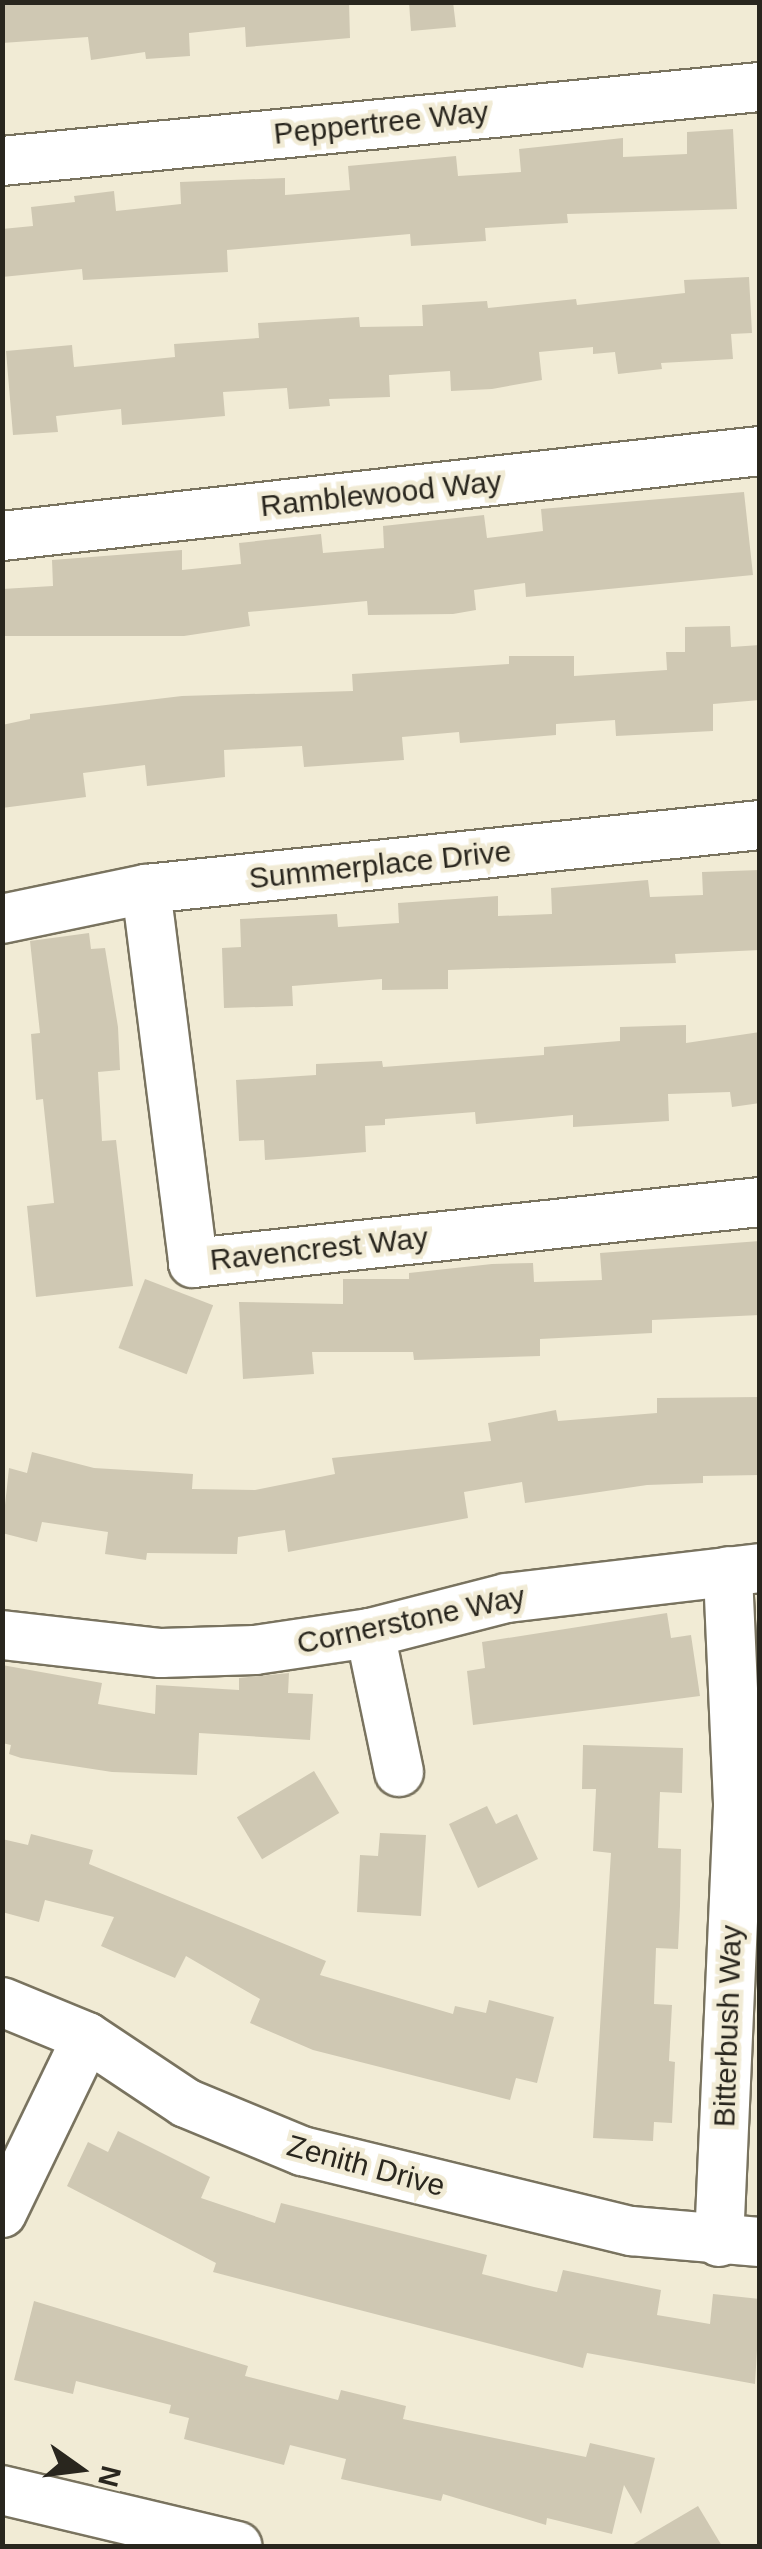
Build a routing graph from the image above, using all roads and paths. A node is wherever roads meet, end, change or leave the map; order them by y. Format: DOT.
graph roads {
  1 [pos="760,87"];
  2 [pos="2,161"];
  3 [pos="760,452"];
  4 [pos="2,536"];
  5 [pos="760,825"];
  6 [pos="146,890"];
  7 [pos="2,919"];
  8 [pos="760,1202"];
  9 [pos="744,1570"];
  10 [pos="370,1633"];
  11 [pos="2,1635"];
  12 [pos="400,1772"];
  13 [pos="2,2002"];
  14 [pos="87,2037"];
  15 [pos="2,2213"];
  16 [pos="739,2242"];
  17 [pos="2,2490"];
  18 [pos="237,2546"];
  1 -- 2 [label="street, Peppertree Way"];
  3 -- 4 [label="street, Ramblewood Way"];
  5 -- 6 [label="street, Summerplace Drive"];
  6 -- 7 [label="street, Summerplace Drive"];
  6 -- 8 [label="street, Ravencrest Way"];
  9 -- 10 [label="street, Cornerstone Way"];
  9 -- 16 [label="street, Bitterbush Way"];
  10 -- 11 [label="street, Cornerstone Way"];
  10 -- 12 [label="street"];
  13 -- 14 [label="street, Zenith Drive"];
  14 -- 15 [label="street"];
  14 -- 16 [label="street, Zenith Drive"];
  17 -- 18 [label="street"];
}
